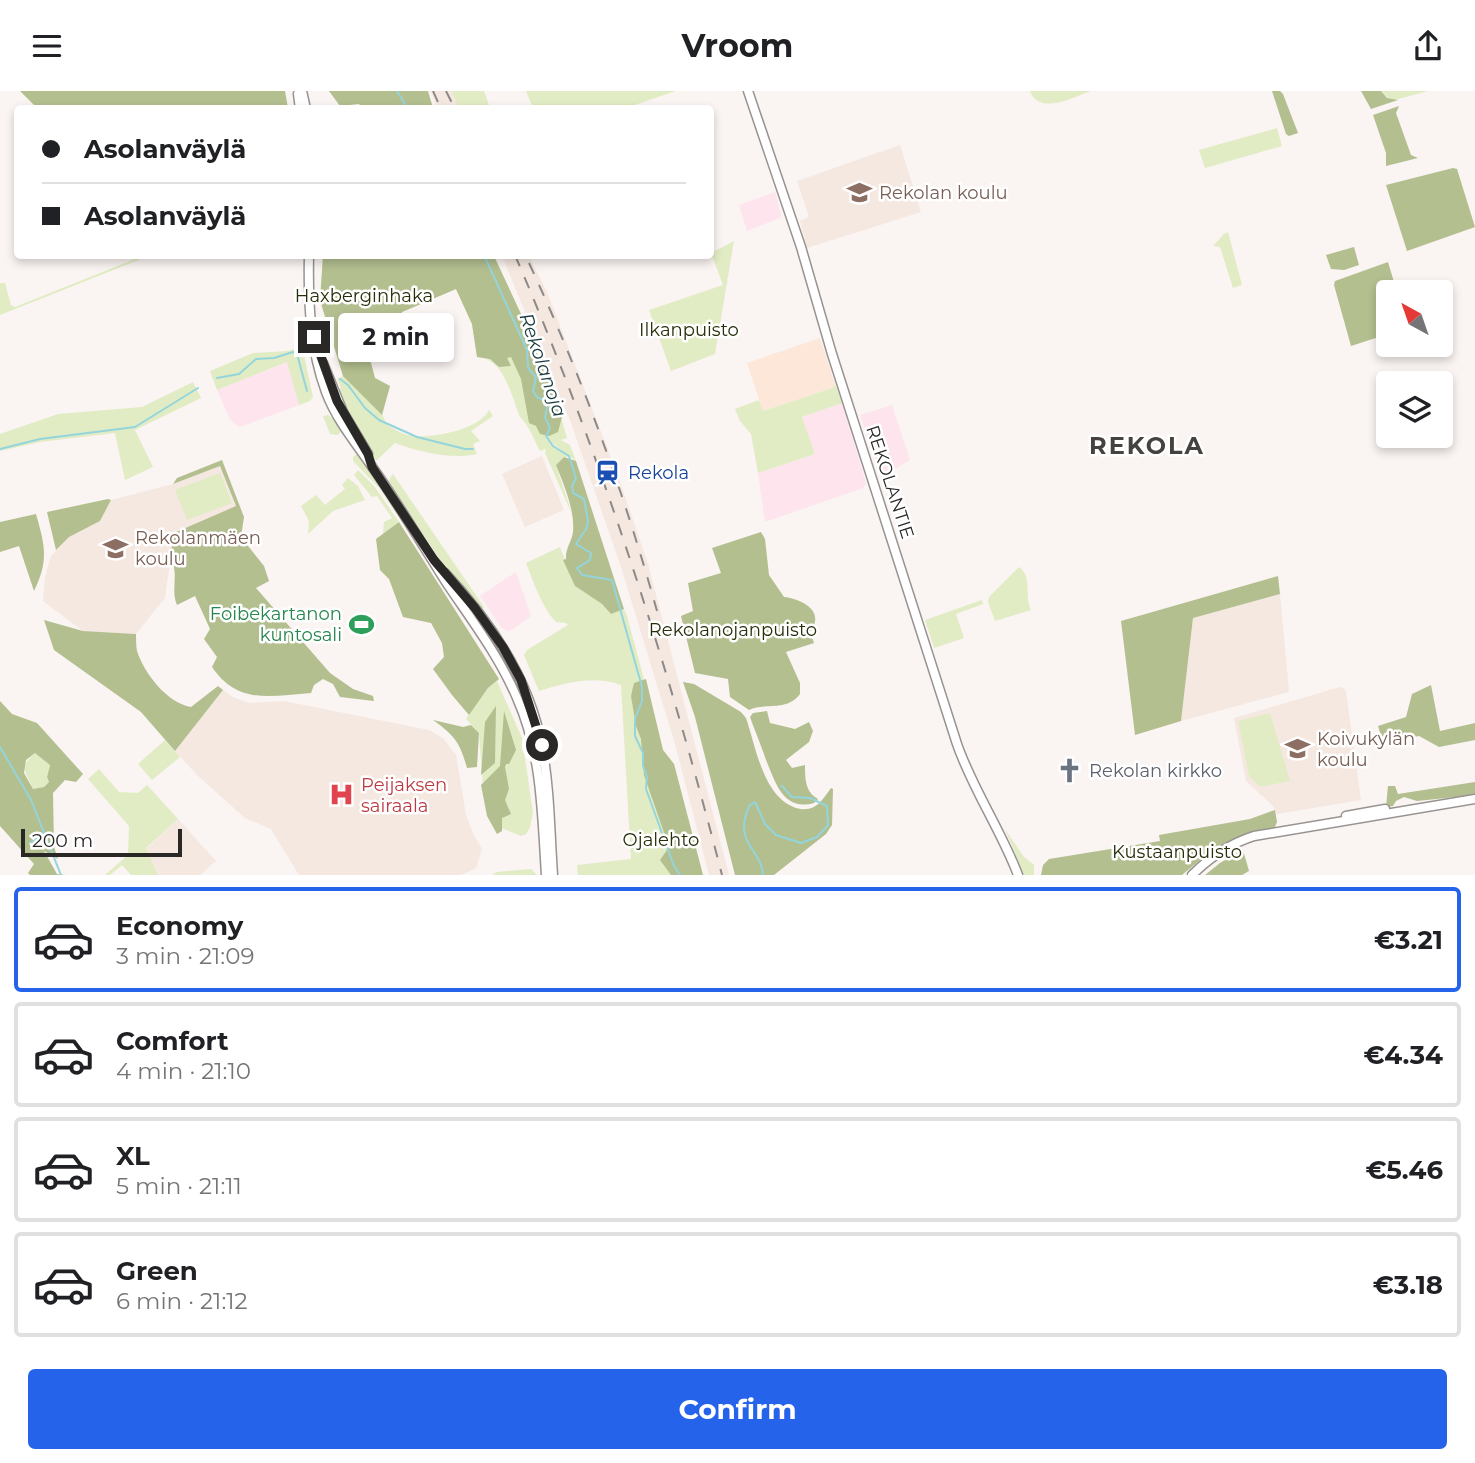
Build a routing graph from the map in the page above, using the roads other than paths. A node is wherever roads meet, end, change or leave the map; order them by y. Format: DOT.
graph roads {
  1 [pos="748,91"];
  2 [pos="309,259"];
  3 [pos="434,560"];
  4 [pos="1475,799"];
  5 [pos="546,875"];
  6 [pos="553,875"];
  7 [pos="1018,875"];
  8 [pos="1192,875"];
  1 -- 7 [label="main road, REKOLANTIE"];
  2 -- 3 [label="main road"];
  3 -- 5 [label="main road"];
  3 -- 6 [label="main road"];
  4 -- 8 [label="main road"];
}
